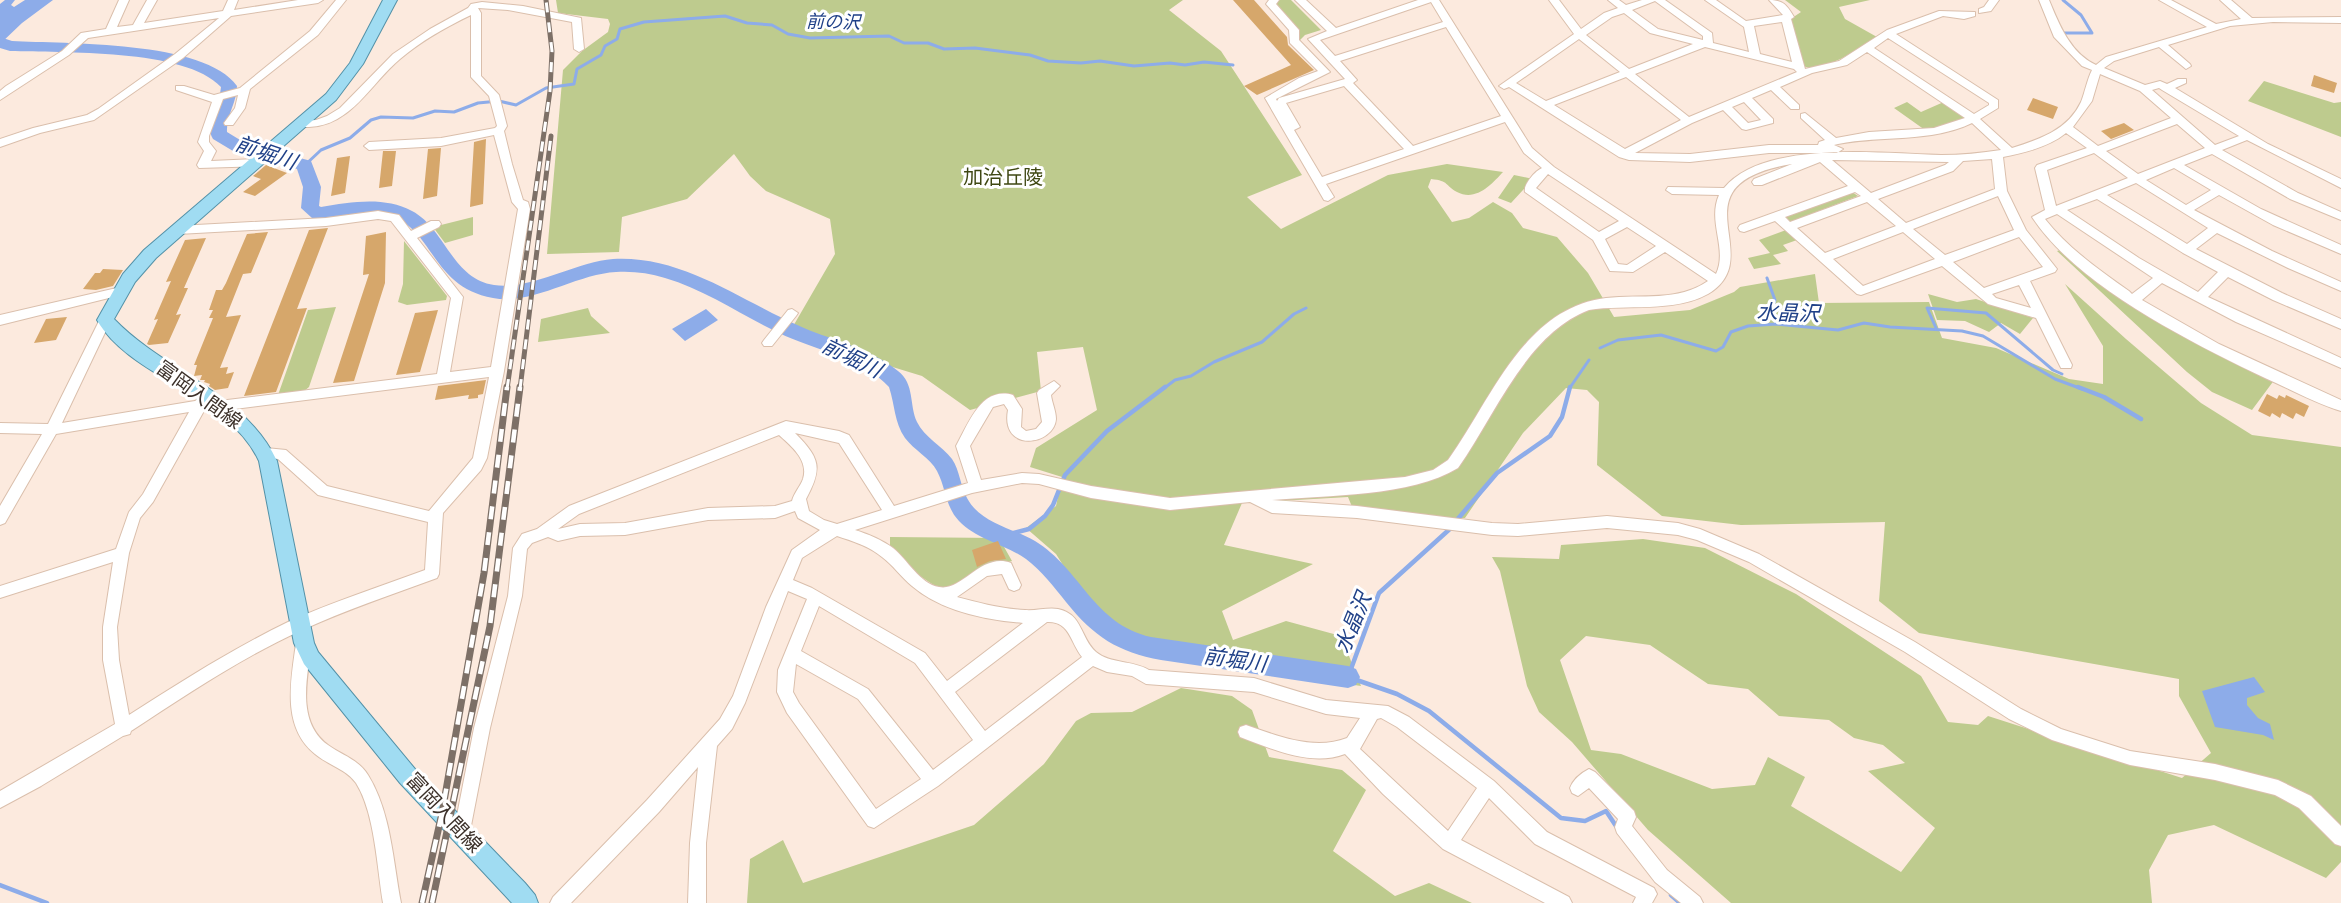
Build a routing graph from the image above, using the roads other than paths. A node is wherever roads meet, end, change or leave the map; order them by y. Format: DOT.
graph roads {
  1 [pos="124,0"];
  2 [pos="152,0"];
  3 [pos="233,0"];
  4 [pos="341,0"];
  5 [pos="390,0"];
  6 [pos="1274,0"];
  7 [pos="1300,0"];
  8 [pos="1428,0"];
  9 [pos="1434,0"];
  10 [pos="1554,0"];
  11 [pos="1613,0"];
  12 [pos="1651,0"];
  13 [pos="1659,0"];
  14 [pos="1710,0"];
  15 [pos="1774,0"];
  16 [pos="1994,0"];
  17 [pos="2044,0"];
  18 [pos="2164,0"];
  19 [pos="2225,0"];
  20 [pos="313,1"];
  21 [pos="482,1"];
  22 [pos="1625,9"];
  23 [pos="473,10"];
  24 [pos="229,14"];
  25 [pos="1786,18"];
  26 [pos="2341,20"];
  27 [pos="2250,21"];
  28 [pos="1450,23"];
  29 [pos="1749,26"];
  30 [pos="2213,26"];
  31 [pos="137,27"];
  32 [pos="110,31"];
  33 [pos="1334,32"];
  34 [pos="1889,34"];
  35 [pos="1580,35"];
  36 [pos="1706,44"];
  37 [pos="2161,44"];
  38 [pos="1866,47"];
  39 [pos="579,49"];
  40 [pos="1755,57"];
  41 [pos="1333,60"];
  42 [pos="2186,66"];
  43 [pos="2096,70"];
  44 [pos="1801,71"];
  45 [pos="1628,73"];
  46 [pos="2182,81"];
  47 [pos="1346,82"];
  48 [pos="1509,83"];
  49 [pos="1774,87"];
  50 [pos="180,88"];
  51 [pos="2166,88"];
  52 [pos="2144,89"];
  53 [pos="1494,92"];
  54 [pos="231,94"];
  55 [pos="0,97"];
  56 [pos="1746,98"];
  57 [pos="1545,105"];
  58 [pos="1725,106"];
  59 [pos="1795,107"];
  60 [pos="1805,116"];
  61 [pos="1508,117"];
  62 [pos="1973,118"];
  63 [pos="2180,119"];
  64 [pos="1688,121"];
  65 [pos="229,123"];
  66 [pos="302,124"];
  67 [pos="1295,127"];
  68 [pos="2065,127"];
  69 [pos="499,130"];
  70 [pos="2248,136"];
  71 [pos="1834,142"];
  72 [pos="0,143"];
  73 [pos="369,146"];
  74 [pos="2097,149"];
  75 [pos="2214,150"];
  76 [pos="1412,151"];
  77 [pos="1817,153"];
  78 [pos="2011,153"];
  79 [pos="1623,154"];
  80 [pos="1997,155"];
  81 [pos="263,157"];
  82 [pos="1958,160"];
  83 [pos="2177,165"];
  84 [pos="1550,170"];
  85 [pos="2138,179"];
  86 [pos="1320,182"];
  87 [pos="1758,182"];
  88 [pos="2341,184"];
  89 [pos="1857,187"];
  90 [pos="1672,190"];
  91 [pos="2001,191"];
  92 [pos="2218,191"];
  93 [pos="1728,192"];
  94 [pos="2098,194"];
  95 [pos="1328,197"];
  96 [pos="1868,197"];
  97 [pos="2054,210"];
  98 [pos="2186,210"];
  99 [pos="1777,216"];
  100 [pos="2341,216"];
  101 [pos="1628,220"];
  102 [pos="435,224"];
  103 [pos="1789,227"];
  104 [pos="2217,227"];
  105 [pos="1744,228"];
  106 [pos="1905,228"];
  107 [pos="178,230"];
  108 [pos="2021,232"];
  109 [pos="410,236"];
  110 [pos="1598,237"];
  111 [pos="1665,246"];
  112 [pos="2187,250"];
  113 [pos="2341,250"];
  114 [pos="1824,258"];
  115 [pos="1944,260"];
  116 [pos="2226,271"];
  117 [pos="2162,277"];
  118 [pos="2023,280"];
  119 [pos="1718,281"];
  120 [pos="2341,287"];
  121 [pos="121,291"];
  122 [pos="1983,293"];
  123 [pos="2200,298"];
  124 [pos="2133,300"];
  125 [pos="792,313"];
  126 [pos="2040,315"];
  127 [pos="0,320"];
  128 [pos="105,320"];
  129 [pos="2341,324"];
  130 [pos="768,343"];
  131 [pos="2341,363"];
  132 [pos="2066,365"];
  133 [pos="498,371"];
  134 [pos="442,379"];
  135 [pos="1054,386"];
  136 [pos="208,403"];
  137 [pos="2341,406"];
  138 [pos="0,428"];
  139 [pos="781,428"];
  140 [pos="52,429"];
  141 [pos="266,453"];
  142 [pos="974,486"];
  143 [pos="1254,498"];
  144 [pos="799,504"];
  145 [pos="891,511"];
  146 [pos="435,518"];
  147 [pos="0,519"];
  148 [pos="545,530"];
  149 [pos="836,530"];
  150 [pos="122,553"];
  151 [pos="783,582"];
  152 [pos="1014,585"];
  153 [pos="0,592"];
  154 [pos="936,594"];
  155 [pos="815,597"];
  156 [pos="1047,615"];
  157 [pos="302,633"];
  158 [pos="792,654"];
  159 [pos="1092,658"];
  160 [pos="945,691"];
  161 [pos="1372,712"];
  162 [pos="124,729"];
  163 [pos="1246,732"];
  164 [pos="984,742"];
  165 [pos="709,743"];
  166 [pos="1349,745"];
  167 [pos="932,781"];
  168 [pos="1488,786"];
  169 [pos="1578,789"];
  170 [pos="0,800"];
  171 [pos="462,831"];
  172 [pos="2341,838"];
  173 [pos="1449,843"];
  174 [pos="1652,888"];
  175 [pos="392,903"];
  176 [pos="527,903"];
  177 [pos="559,903"];
  178 [pos="697,903"];
  179 [pos="1563,903"];
  180 [pos="1694,903"];
  1 -- 32 [label="street"];
  2 -- 31 [label="street"];
  3 -- 24 [label="street"];
  4 -- 54 [label="street"];
  5 -- 66 [label="main road"];
  6 -- 86 [label="street"];
  7 -- 33 [label="street"];
  8 -- 33 [label="street"];
  9 -- 28 [label="street"];
  10 -- 35 [label="street"];
  11 -- 22 [label="street"];
  12 -- 22 [label="street"];
  13 -- 36 [label="street"];
  14 -- 25 [label="street"];
  15 -- 25 [label="street"];
  16 -- 34 [label="street"];
  17 -- 43 [label="street"];
  18 -- 30 [label="street"];
  19 -- 27 [label="street"];
  20 -- 24 [label="street"];
  21 -- 23 [label="street"];
  21 -- 39 [label="street"];
  22 -- 35 [label="street"];
  22 -- 36 [label="street"];
  23 -- 66 [label="street"];
  23 -- 69 [label="street"];
  24 -- 31 [label="street"];
  24 -- 72 [label="street"];
  25 -- 44 [label="street"];
  26 -- 27 [label="street"];
  27 -- 30 [label="street"];
  28 -- 41 [label="street"];
  28 -- 53 [label="street"];
  29 -- 40 [label="street"];
  30 -- 37 [label="street"];
  31 -- 32 [label="street"];
  32 -- 55 [label="street"];
  33 -- 41 [label="street"];
  34 -- 38 [label="street"];
  34 -- 62 [label="street"];
  35 -- 45 [label="street"];
  35 -- 48 [label="street"];
  36 -- 40 [label="street"];
  36 -- 45 [label="street"];
  37 -- 42 [label="street"];
  37 -- 43 [label="street"];
  38 -- 44 [label="street"];
  38 -- 62 [label="street"];
  40 -- 44 [label="street"];
  41 -- 47 [label="street"];
  43 -- 52 [label="street"];
  43 -- 68 [label="street"];
  44 -- 49 [label="street"];
  45 -- 57 [label="street"];
  45 -- 64 [label="street"];
  46 -- 51 [label="street"];
  47 -- 67 [label="street"];
  47 -- 76 [label="street"];
  48 -- 53 [label="street"];
  48 -- 57 [label="street"];
  49 -- 56 [label="street"];
  49 -- 59 [label="street"];
  50 -- 54 [label="street"];
  51 -- 52 [label="street"];
  51 -- 70 [label="street"];
  52 -- 63 [label="street"];
  53 -- 61 [label="street"];
  54 -- 65 [label="street"];
  54 -- 81 [label="street"];
  56 -- 58 [label="street"];
  56 -- 58 [label="street"];
  57 -- 79 [label="street"];
  58 -- 64 [label="street"];
  60 -- 71 [label="street"];
  61 -- 76 [label="street"];
  61 -- 84 [label="street"];
  62 -- 71 [label="street"];
  62 -- 78 [label="street"];
  63 -- 74 [label="street"];
  63 -- 75 [label="street"];
  64 -- 79 [label="street"];
  66 -- 81 [label="main road"];
  68 -- 74 [label="street"];
  68 -- 78 [label="street"];
  69 -- 73 [label="street"];
  69 -- 133 [label="street"];
  70 -- 75 [label="street"];
  70 -- 88 [label="street"];
  71 -- 77 [label="street"];
  74 -- 85 [label="street"];
  74 -- 97 [label="street"];
  75 -- 83 [label="street"];
  75 -- 100 [label="street"];
  76 -- 86 [label="street"];
  77 -- 79 [label="street"];
  77 -- 82 [label="street"];
  77 -- 87 [label="street"];
  77 -- 89 [label="street"];
  77 -- 93 [label="street"];
  78 -- 80 [label="street"];
  80 -- 82 [label="street"];
  80 -- 91 [label="street"];
  81 -- 107 [label="main road"];
  82 -- 96 [label="street"];
  83 -- 85 [label="street"];
  83 -- 92 [label="street"];
  84 -- 101 [label="street"];
  84 -- 110 [label="street"];
  85 -- 94 [label="street"];
  85 -- 98 [label="street"];
  86 -- 95 [label="street"];
  89 -- 96 [label="street"];
  89 -- 99 [label="street"];
  90 -- 93 [label="street"];
  91 -- 106 [label="street"];
  91 -- 108 [label="street"];
  92 -- 98 [label="street"];
  92 -- 113 [label="street"];
  93 -- 119 [label="street"];
  94 -- 97 [label="street"];
  94 -- 112 [label="street"];
  96 -- 103 [label="street"];
  96 -- 106 [label="street"];
  97 -- 117 [label="street"];
  97 -- 124 [label="street"];
  98 -- 104 [label="street"];
  99 -- 103 [label="street"];
  99 -- 105 [label="street"];
  101 -- 110 [label="street"];
  101 -- 111 [label="street"];
  102 -- 109 [label="street"];
  103 -- 114 [label="street"];
  104 -- 112 [label="street"];
  104 -- 120 [label="street"];
  106 -- 114 [label="street"];
  106 -- 115 [label="street"];
  107 -- 109 [label="street"];
  107 -- 121 [label="main road"];
  108 -- 115 [label="street"];
  108 -- 118 [label="street"];
  109 -- 134 [label="street"];
  110 -- 111 [label="street"];
  111 -- 119 [label="street"];
  112 -- 116 [label="street"];
  114 -- 115 [label="street"];
  115 -- 122 [label="street"];
  116 -- 123 [label="street"];
  116 -- 129 [label="street"];
  117 -- 123 [label="street"];
  117 -- 124 [label="street"];
  118 -- 122 [label="street"];
  118 -- 126 [label="street"];
  119 -- 143 [label="street"];
  121 -- 127 [label="street"];
  121 -- 128 [label="main road"];
  122 -- 126 [label="street"];
  123 -- 131 [label="street"];
  124 -- 137 [label="street"];
  125 -- 130 [label="street"];
  126 -- 132 [label="street"];
  128 -- 136 [label="main road, 富岡入間線"];
  128 -- 140 [label="street"];
  133 -- 134 [label="street"];
  133 -- 146 [label="street"];
  134 -- 136 [label="street"];
  135 -- 142 [label="street"];
  136 -- 140 [label="street"];
  136 -- 141 [label="main road, 富岡入間線"];
  136 -- 150 [label="street"];
  138 -- 140 [label="street"];
  139 -- 144 [label="street"];
  139 -- 145 [label="street"];
  139 -- 148 [label="street"];
  140 -- 147 [label="street"];
  141 -- 146 [label="street"];
  141 -- 157 [label="main road, 富岡入間線"];
  142 -- 143 [label="street"];
  142 -- 145 [label="street"];
  143 -- 172 [label="street"];
  144 -- 148 [label="street"];
  144 -- 149 [label="street"];
  145 -- 149 [label="street"];
  146 -- 157 [label="street"];
  148 -- 171 [label="street"];
  149 -- 151 [label="street"];
  149 -- 154 [label="street"];
  150 -- 153 [label="street"];
  150 -- 162 [label="street"];
  151 -- 155 [label="street"];
  151 -- 165 [label="street"];
  152 -- 154 [label="street"];
  154 -- 156 [label="street"];
  155 -- 158 [label="street"];
  155 -- 160 [label="street"];
  156 -- 159 [label="street"];
  156 -- 160 [label="street"];
  157 -- 162 [label="street"];
  157 -- 171 [label="main road, 富岡入間線"];
  157 -- 175 [label="street"];
  158 -- 167 [label="street"];
  158 -- 167 [label="street"];
  159 -- 161 [label="street"];
  159 -- 164 [label="street"];
  160 -- 164 [label="street"];
  161 -- 166 [label="street"];
  161 -- 168 [label="street"];
  162 -- 170 [label="street"];
  163 -- 166 [label="street"];
  164 -- 167 [label="street"];
  165 -- 177 [label="street"];
  165 -- 178 [label="street"];
  166 -- 173 [label="street"];
  168 -- 173 [label="street"];
  168 -- 174 [label="street"];
  169 -- 174 [label="street"];
  171 -- 176 [label="main road, 富岡入間線"];
  173 -- 179 [label="street"];
  174 -- 180 [label="street"];
}
